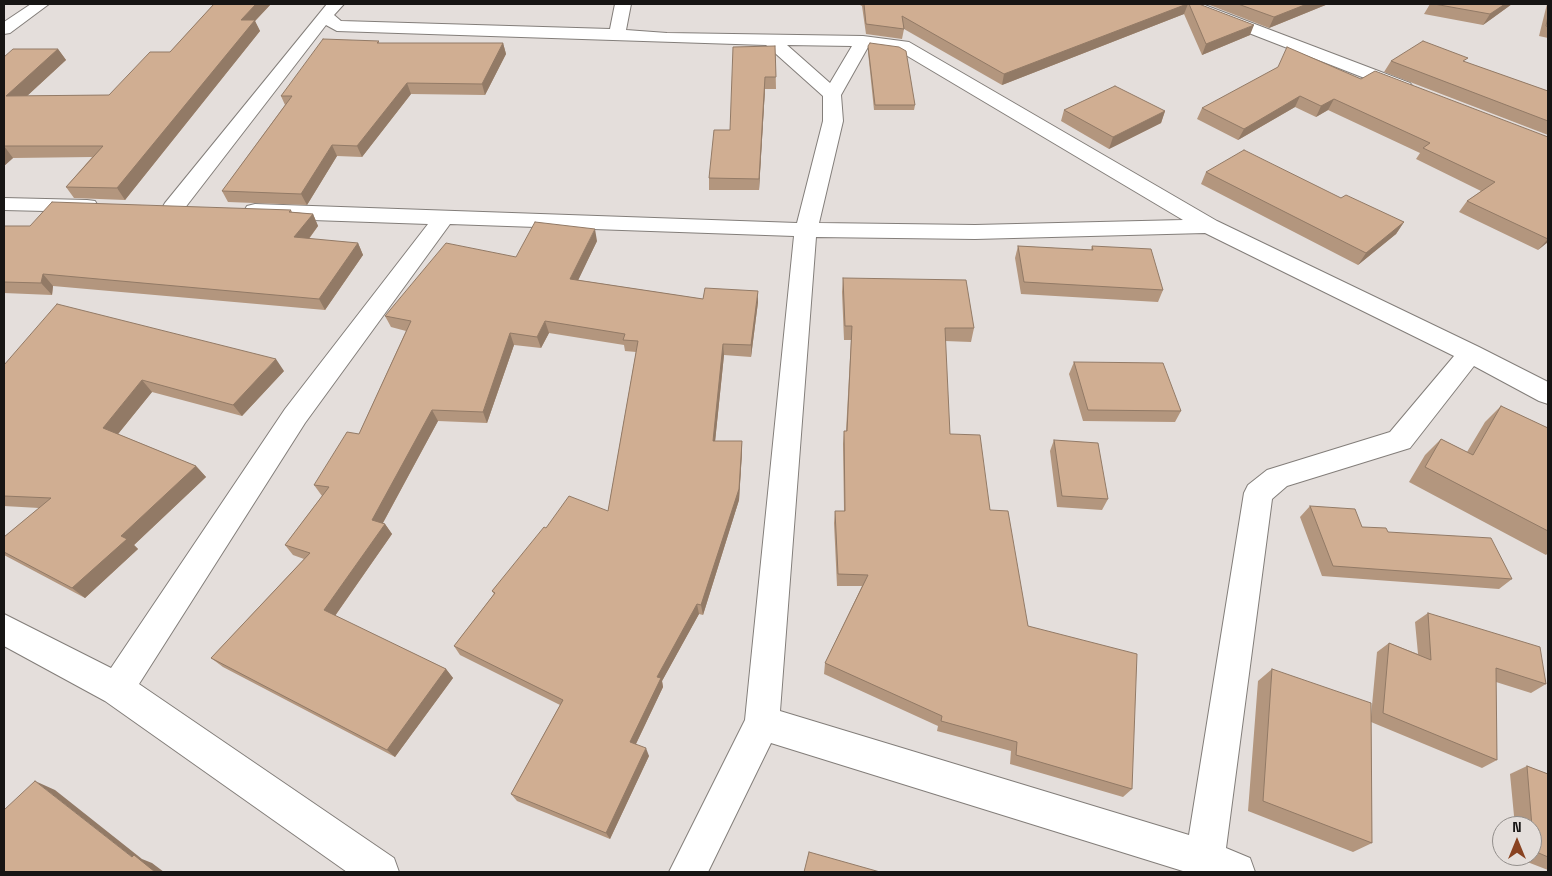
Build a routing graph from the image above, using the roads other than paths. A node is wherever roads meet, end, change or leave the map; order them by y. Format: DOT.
graph roads {
  1 [pos="41,4"];
  2 [pos="623,4"];
  3 [pos="1188,4"];
  4 [pos="330,10"];
  5 [pos="4,29"];
  6 [pos="617,34"];
  7 [pos="770,39"];
  8 [pos="863,41"];
  9 [pos="1419,93"];
  10 [pos="832,95"];
  11 [pos="4,204"];
  12 [pos="103,206"];
  13 [pos="202,209"];
  14 [pos="231,210"];
  15 [pos="444,217"];
  16 [pos="1209,226"];
  17 [pos="806,230"];
  18 [pos="1470,353"];
  19 [pos="1548,394"];
  20 [pos="4,629"];
  21 [pos="117,689"];
  22 [pos="762,723"];
  23 [pos="1220,865"];
  24 [pos="380,872"];
  25 [pos="688,872"];
  1 -- 5 [label="street"];
  2 -- 6 [label="street"];
  3 -- 9 [label="street"];
  4 -- 6 [label="street"];
  4 -- 13 [label="street"];
  6 -- 7 [label="street"];
  7 -- 8 [label="street"];
  7 -- 10 [label="street"];
  8 -- 10 [label="street"];
  8 -- 16 [label="street"];
  10 -- 17 [label="street"];
  11 -- 12 [label="street"];
  14 -- 15 [label="street"];
  15 -- 17 [label="street"];
  15 -- 21 [label="street"];
  16 -- 17 [label="street"];
  16 -- 18 [label="street"];
  17 -- 22 [label="street"];
  18 -- 19 [label="street"];
  18 -- 23 [label="street"];
  20 -- 21 [label="street"];
  21 -- 24 [label="street"];
  22 -- 23 [label="street"];
  22 -- 25 [label="street"];
}
